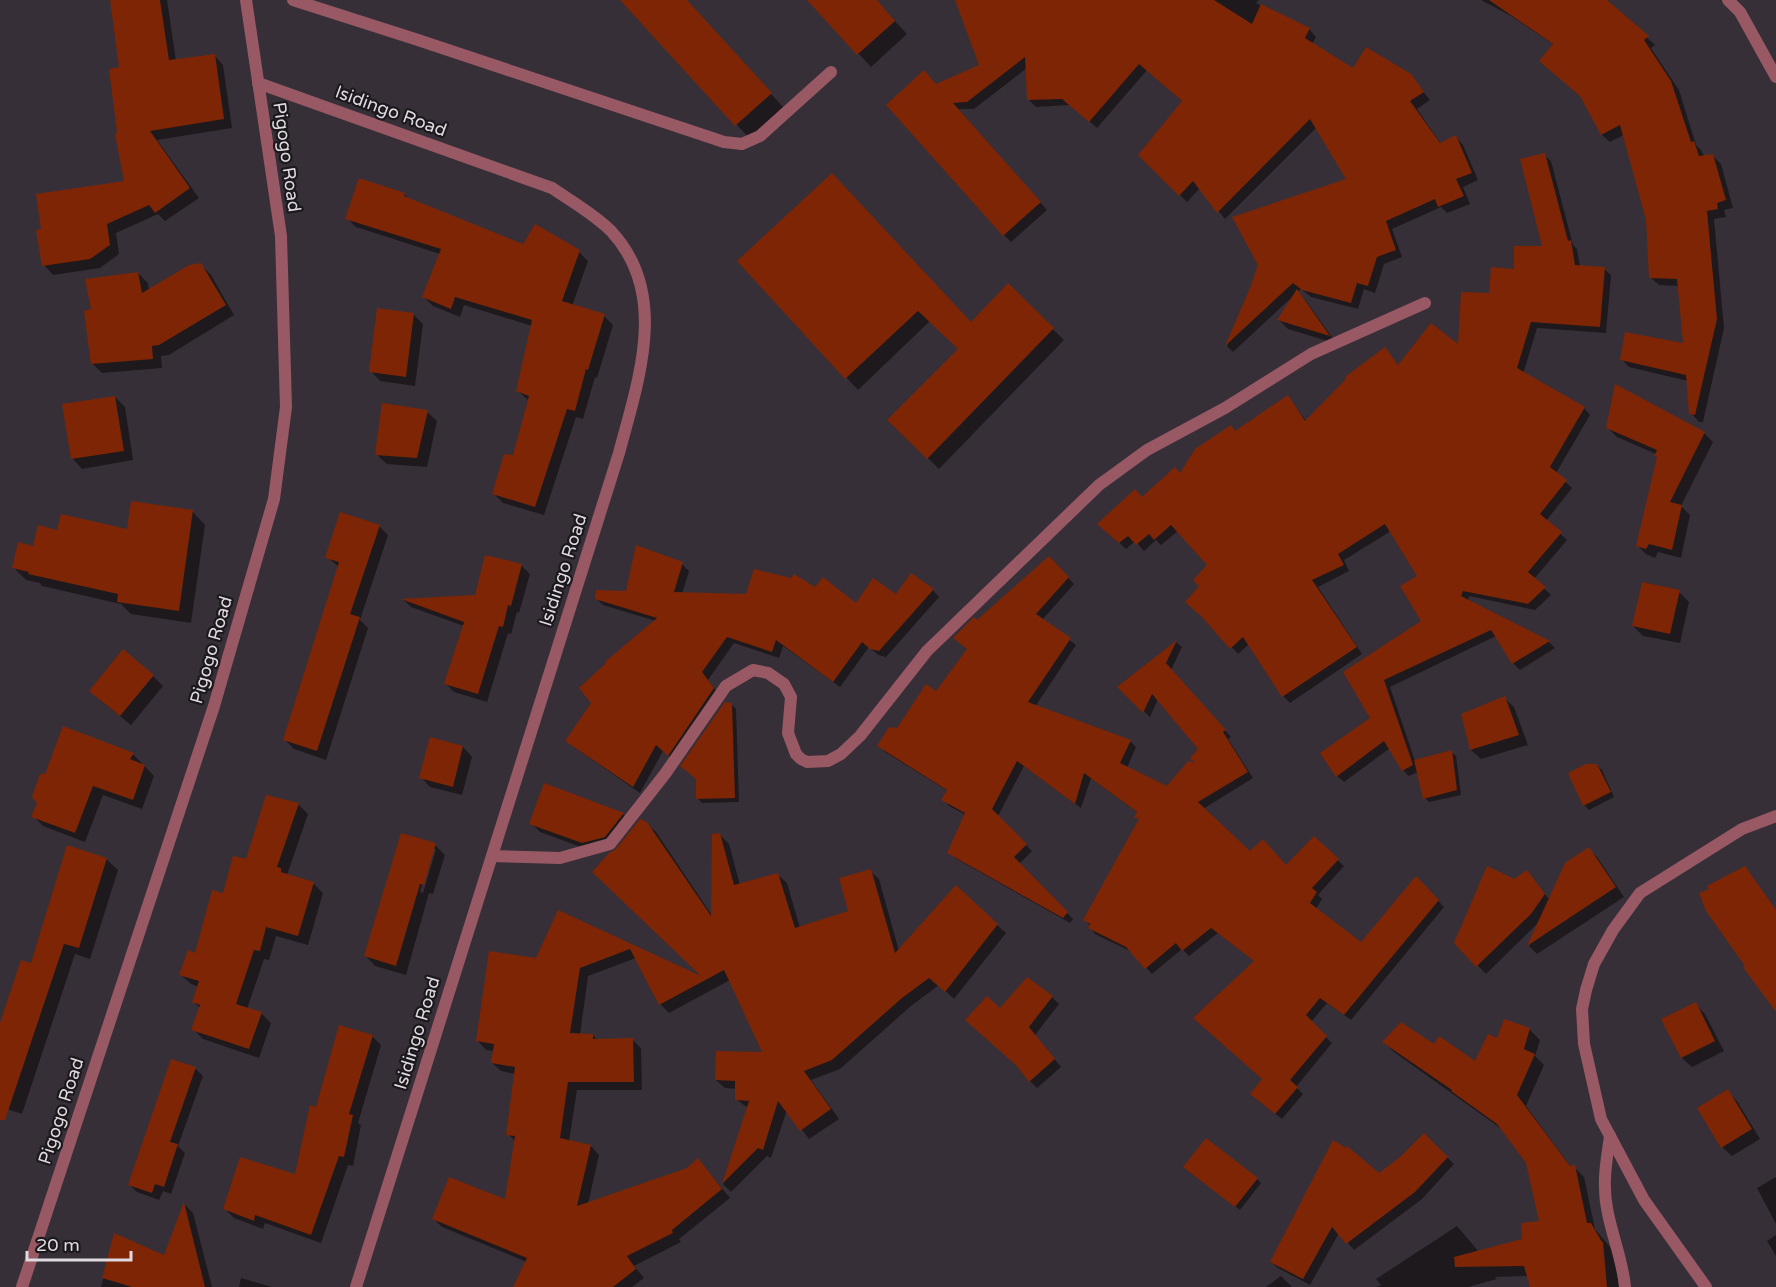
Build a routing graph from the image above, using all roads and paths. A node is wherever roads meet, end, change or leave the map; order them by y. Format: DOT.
graph roads {
  1 [pos="246,0"];
  2 [pos="292,0"];
  3 [pos="1728,0"];
  4 [pos="831,72"];
  5 [pos="1776,77"];
  6 [pos="258,83"];
  7 [pos="1425,303"];
  8 [pos="1776,816"];
  9 [pos="492,856"];
  10 [pos="1610,1135"];
  11 [pos="22,1287"];
  12 [pos="356,1287"];
  13 [pos="1625,1287"];
  14 [pos="1706,1287"];
  1 -- 6 [label="street, Pigogo Road"];
  2 -- 4 [label="street"];
  3 -- 5 [label="street"];
  6 -- 9 [label="street, Isidingo Road"];
  6 -- 11 [label="street, Pigogo Road"];
  7 -- 9 [label="street"];
  8 -- 10 [label="street"];
  9 -- 12 [label="street, Isidingo Road"];
  10 -- 13 [label="street"];
  10 -- 14 [label="street"];
}
